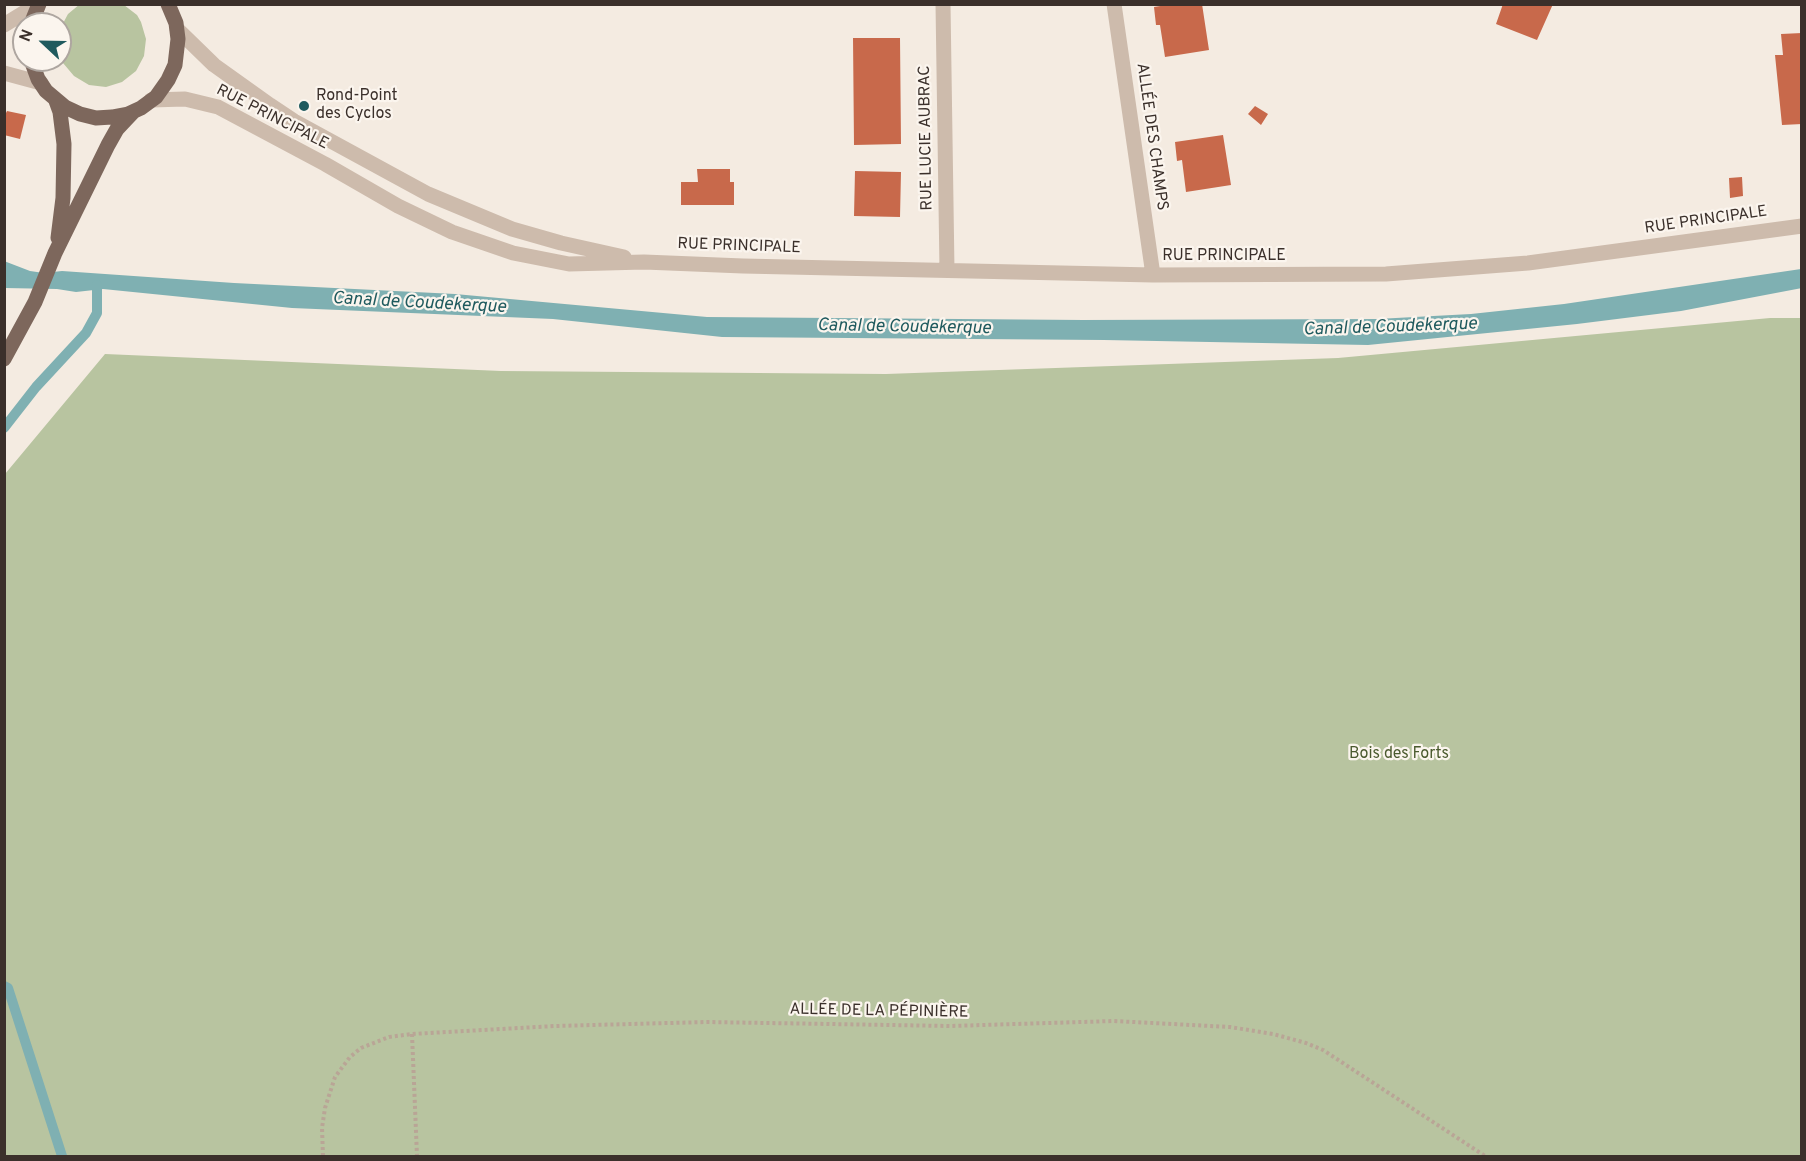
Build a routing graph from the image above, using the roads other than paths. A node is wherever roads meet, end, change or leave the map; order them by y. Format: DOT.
graph roads {
  1 [pos="39,4"];
  2 [pos="168,4"];
  3 [pos="943,4"];
  4 [pos="1114,4"];
  5 [pos="4,25"];
  6 [pos="177,29"];
  7 [pos="36,72"];
  8 [pos="4,73"];
  9 [pos="40,83"];
  10 [pos="151,100"];
  11 [pos="56,101"];
  12 [pos="133,112"];
  13 [pos="1802,226"];
  14 [pos="55,253"];
  15 [pos="644,261"];
  16 [pos="947,270"];
  17 [pos="1153,275"];
  18 [pos="4,359"];
  1 -- 5 [label="street"];
  2 -- 6 [label="main road"];
  3 -- 16 [label="street, RUE LUCIE AUBRAC"];
  4 -- 17 [label="street, ALLÉE DES CHAMPS"];
  6 -- 10 [label="main road"];
  6 -- 15 [label="street, RUE PRINCIPALE"];
  7 -- 9 [label="main road"];
  8 -- 9 [label="street"];
  9 -- 11 [label="main road"];
  10 -- 12 [label="main road"];
  10 -- 15 [label="street, RUE PRINCIPALE"];
  11 -- 12 [label="main road"];
  11 -- 14 [label="main road"];
  12 -- 14 [label="main road"];
  13 -- 17 [label="street, RUE PRINCIPALE"];
  14 -- 18 [label="main road"];
  15 -- 16 [label="street, RUE PRINCIPALE"];
  16 -- 17 [label="street, RUE PRINCIPALE"];
}
